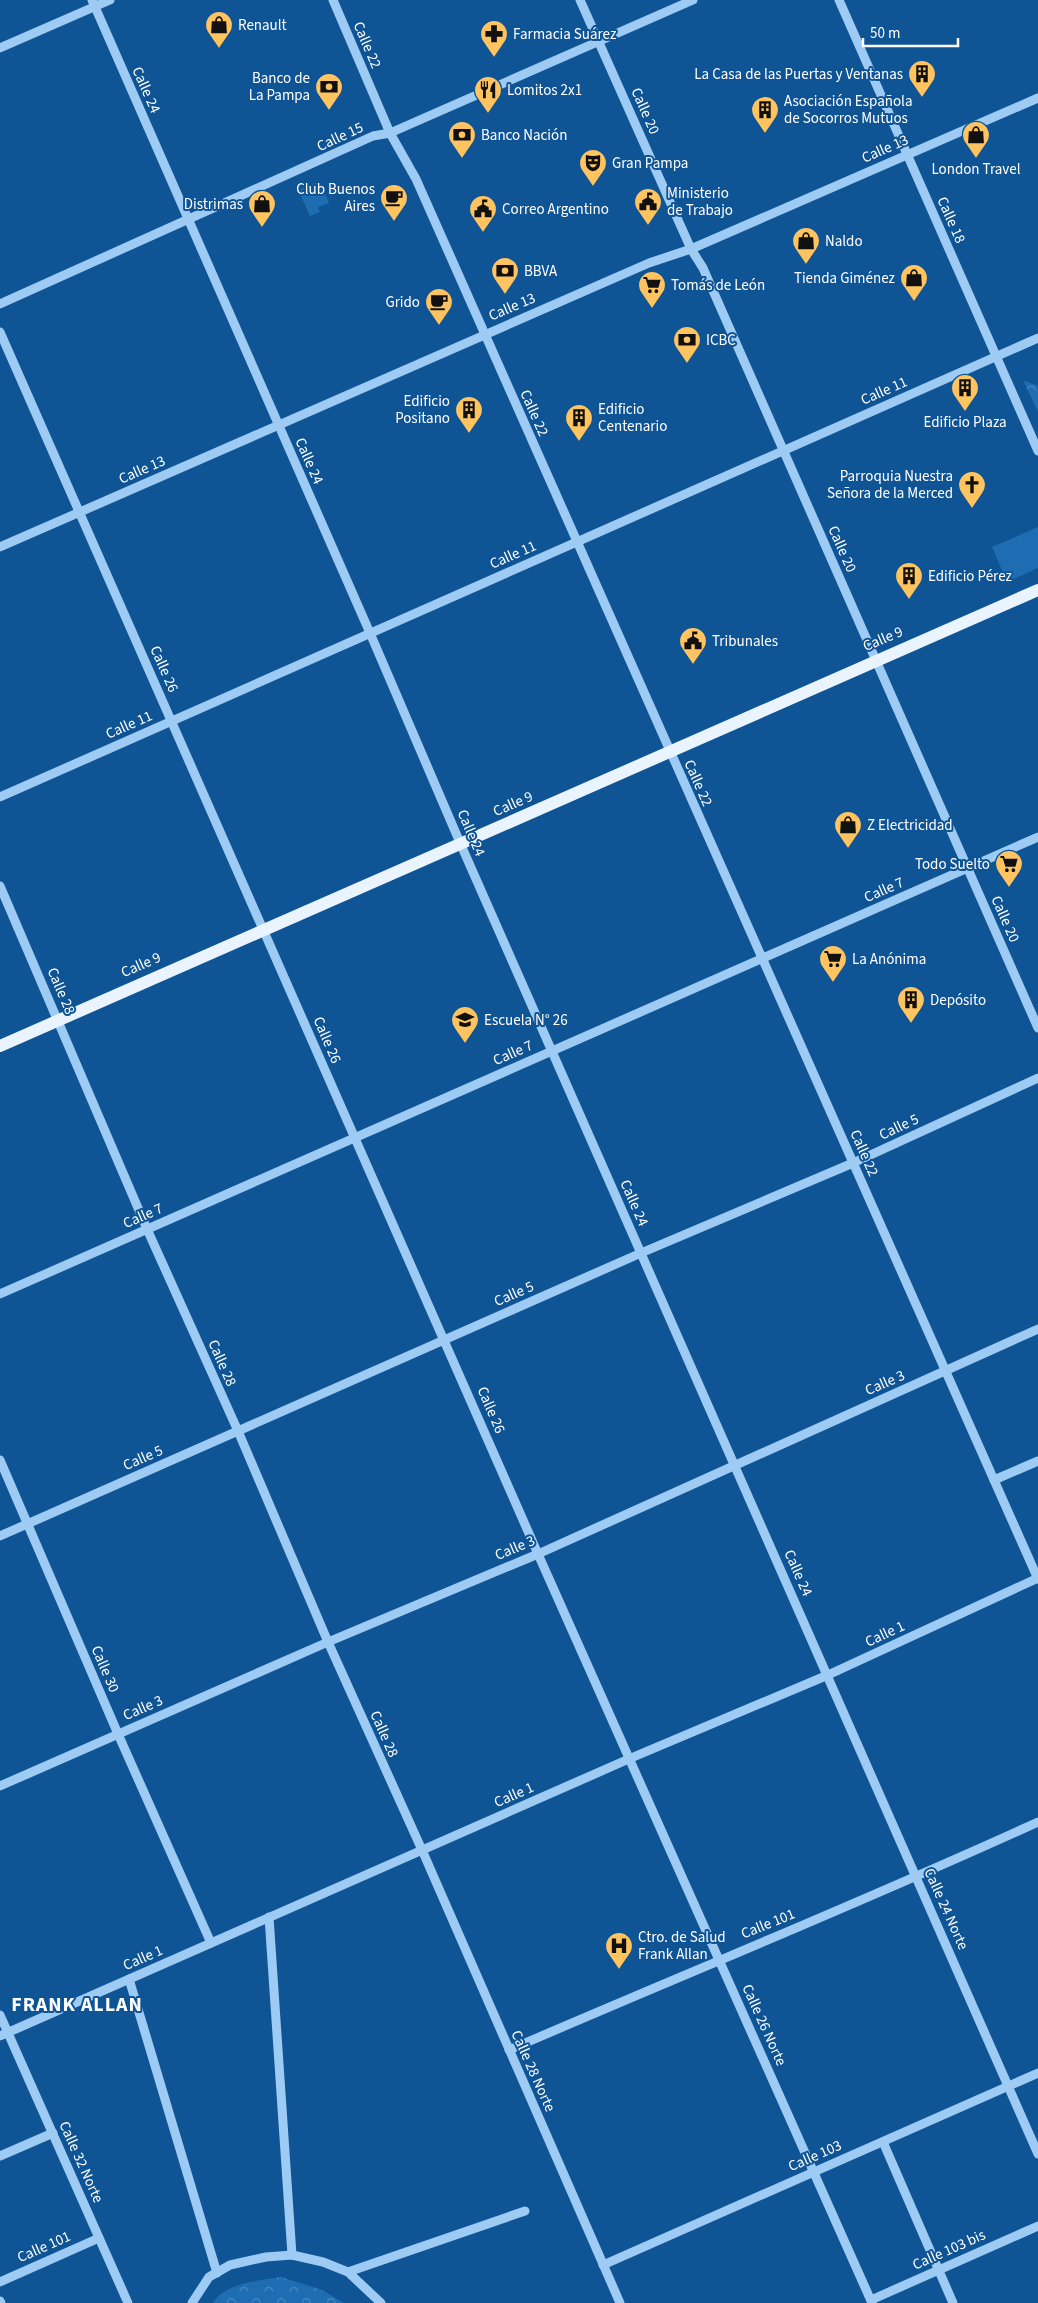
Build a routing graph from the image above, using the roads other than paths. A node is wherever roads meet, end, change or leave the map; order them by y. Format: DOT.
graph roads {
  1 [pos="110,0"];
  2 [pos="333,0"];
  3 [pos="580,0"];
  4 [pos="693,0"];
  5 [pos="839,0"];
  6 [pos="93,4"];
  7 [pos="599,41"];
  8 [pos="0,48"];
  9 [pos="1038,98"];
  10 [pos="390,133"];
  11 [pos="907,155"];
  12 [pos="188,220"];
  13 [pos="691,249"];
  14 [pos="0,304"];
  15 [pos="0,332"];
  16 [pos="484,334"];
  17 [pos="1038,338"];
  18 [pos="996,357"];
  19 [pos="278,424"];
  20 [pos="783,451"];
  21 [pos="1038,451"];
  22 [pos="80,512"];
  23 [pos="576,542"];
  24 [pos="0,547"];
  25 [pos="1038,590"];
  26 [pos="370,633"];
  27 [pos="876,659"];
  28 [pos="172,721"];
  29 [pos="669,753"];
  30 [pos="0,797"];
  31 [pos="1038,837"];
  32 [pos="461,845"];
  33 [pos="967,868"];
  34 [pos="0,886"];
  35 [pos="264,928"];
  36 [pos="762,958"];
  37 [pos="58,1020"];
  38 [pos="1038,1028"];
  39 [pos="0,1046"];
  40 [pos="552,1051"];
  41 [pos="1038,1078"];
  42 [pos="355,1138"];
  43 [pos="853,1163"];
  44 [pos="147,1230"];
  45 [pos="641,1253"];
  46 [pos="0,1294"];
  47 [pos="1038,1329"];
  48 [pos="445,1339"];
  49 [pos="946,1371"];
  50 [pos="238,1431"];
  51 [pos="0,1460"];
  52 [pos="1038,1461"];
  53 [pos="735,1465"];
  54 [pos="994,1480"];
  55 [pos="28,1524"];
  56 [pos="0,1536"];
  57 [pos="538,1554"];
  58 [pos="1038,1579"];
  59 [pos="328,1642"];
  60 [pos="828,1675"];
  61 [pos="118,1734"];
  62 [pos="630,1758"];
  63 [pos="0,1786"];
  64 [pos="1038,1822"];
  65 [pos="422,1850"];
  66 [pos="917,1877"];
  67 [pos="269,1917"];
  68 [pos="211,1943"];
  69 [pos="719,1959"];
  70 [pos="129,1979"];
  71 [pos="0,2014"];
  72 [pos="4,2034"];
  73 [pos="509,2050"];
  74 [pos="1038,2073"];
  75 [pos="1008,2086"];
  76 [pos="52,2133"];
  77 [pos="882,2142"];
  78 [pos="1038,2154"];
  79 [pos="0,2156"];
  80 [pos="814,2172"];
  81 [pos="525,2211"];
  82 [pos="1038,2226"];
  83 [pos="99,2238"];
  84 [pos="292,2255"];
  85 [pos="603,2264"];
  86 [pos="939,2270"];
  87 [pos="348,2272"];
  88 [pos="217,2273"];
  89 [pos="0,2282"];
  90 [pos="872,2301"];
  91 [pos="128,2303"];
  92 [pos="192,2303"];
  93 [pos="381,2303"];
  94 [pos="620,2303"];
  95 [pos="953,2303"];
  1 -- 6 [label="street"];
  2 -- 10 [label="street, Calle 22"];
  3 -- 7 [label="street, Calle 20"];
  4 -- 7 [label="street, Calle 15"];
  5 -- 11 [label="street, Calle 18"];
  6 -- 8 [label="street"];
  6 -- 12 [label="street, Calle 24"];
  7 -- 10 [label="street, Calle 15"];
  7 -- 13 [label="street, Calle 20"];
  9 -- 11 [label="street, Calle 13"];
  10 -- 12 [label="street, Calle 15"];
  10 -- 16 [label="street, Calle 22"];
  11 -- 13 [label="street, Calle 13"];
  11 -- 18 [label="street, Calle 18"];
  12 -- 14 [label="street, Calle 15"];
  12 -- 19 [label="street, Calle 24"];
  13 -- 16 [label="street, Calle 13"];
  13 -- 20 [label="street, Calle 20"];
  15 -- 22 [label="street, Calle 26"];
  16 -- 19 [label="street, Calle 13"];
  16 -- 23 [label="street, Calle 22"];
  17 -- 18 [label="street, Calle 11"];
  18 -- 20 [label="street, Calle 11"];
  18 -- 21 [label="street, Calle 18"];
  19 -- 22 [label="street, Calle 13"];
  19 -- 26 [label="street, Calle 24"];
  20 -- 23 [label="street, Calle 11"];
  20 -- 27 [label="street, Calle 20"];
  22 -- 24 [label="street, Calle 13"];
  22 -- 28 [label="street, Calle 26"];
  23 -- 26 [label="street, Calle 11"];
  23 -- 29 [label="street, Calle 22"];
  25 -- 27 [label="main road, Calle 9"];
  26 -- 28 [label="street, Calle 11"];
  26 -- 32 [label="street, Calle 24"];
  27 -- 29 [label="main road, Calle 9"];
  27 -- 33 [label="street, Calle 20"];
  28 -- 30 [label="street, Calle 11"];
  28 -- 35 [label="street, Calle 26"];
  29 -- 32 [label="main road, Calle 9"];
  29 -- 36 [label="street, Calle 22"];
  31 -- 33 [label="street, Calle 7"];
  32 -- 35 [label="main road, Calle 9"];
  32 -- 40 [label="street, Calle 24"];
  33 -- 36 [label="street, Calle 7"];
  33 -- 38 [label="street, Calle 20"];
  34 -- 37 [label="street, Calle 28"];
  35 -- 37 [label="main road, Calle 9"];
  35 -- 42 [label="street, Calle 26"];
  36 -- 40 [label="street, Calle 7"];
  36 -- 43 [label="street, Calle 22"];
  37 -- 39 [label="main road, Calle 9"];
  37 -- 44 [label="street, Calle 28"];
  40 -- 42 [label="street, Calle 7"];
  40 -- 45 [label="street, Calle 24"];
  41 -- 43 [label="street, Calle 5"];
  42 -- 44 [label="street, Calle 7"];
  42 -- 48 [label="street, Calle 26"];
  43 -- 45 [label="street, Calle 5"];
  43 -- 49 [label="street, Calle 22"];
  44 -- 46 [label="street, Calle 7"];
  44 -- 50 [label="street, Calle 28"];
  45 -- 48 [label="street, Calle 5"];
  45 -- 53 [label="street, Calle 24"];
  47 -- 49 [label="street, Calle 3"];
  48 -- 50 [label="street, Calle 5"];
  48 -- 57 [label="street, Calle 26"];
  49 -- 53 [label="street, Calle 3"];
  49 -- 54 [label="street, Calle 22"];
  50 -- 55 [label="street, Calle 5"];
  50 -- 59 [label="street, Calle 28"];
  51 -- 55 [label="street, Calle 30"];
  52 -- 54 [label="street"];
  53 -- 57 [label="street, Calle 3"];
  53 -- 60 [label="street, Calle 24"];
  54 -- 58 [label="street, Calle 22"];
  55 -- 56 [label="street, Calle 5"];
  55 -- 61 [label="street, Calle 30"];
  57 -- 59 [label="street, Calle 3"];
  57 -- 62 [label="street, Calle 26"];
  58 -- 60 [label="street, Calle 1"];
  59 -- 61 [label="street, Calle 3"];
  59 -- 65 [label="street, Calle 28"];
  60 -- 62 [label="street, Calle 1"];
  60 -- 66 [label="street, Calle 24 Norte"];
  61 -- 63 [label="street, Calle 3"];
  61 -- 68 [label="street, Calle 30"];
  62 -- 65 [label="street, Calle 1"];
  62 -- 69 [label="street, Calle 26 Norte"];
  64 -- 66 [label="street, Calle 101"];
  65 -- 67 [label="street, Calle 1"];
  65 -- 73 [label="street, Calle 28 Norte"];
  66 -- 69 [label="street, Calle 101"];
  66 -- 75 [label="street, Calle 24 Norte"];
  67 -- 68 [label="street, Calle 1"];
  67 -- 84 [label="street"];
  68 -- 70 [label="street, Calle 1"];
  69 -- 73 [label="street, Calle 101"];
  69 -- 80 [label="street, Calle 26 Norte"];
  70 -- 72 [label="street, Calle 1"];
  70 -- 88 [label="street"];
  71 -- 72 [label="street, Calle 32 Norte"];
  72 -- 76 [label="street, Calle 32 Norte"];
  73 -- 85 [label="street, Calle 28 Norte"];
  74 -- 75 [label="street, Calle 103"];
  75 -- 77 [label="street, Calle 103"];
  75 -- 78 [label="street, Calle 24 Norte"];
  76 -- 79 [label="street"];
  76 -- 83 [label="street, Calle 32 Norte"];
  77 -- 80 [label="street, Calle 103"];
  77 -- 86 [label="street"];
  80 -- 85 [label="street, Calle 103"];
  80 -- 90 [label="street, Calle 26 Norte"];
  81 -- 87 [label="street"];
  82 -- 86 [label="street, Calle 103 bis"];
  83 -- 89 [label="street, Calle 101"];
  83 -- 91 [label="street, Calle 32 Norte"];
  84 -- 87 [label="street"];
  84 -- 88 [label="street"];
  85 -- 94 [label="street, Calle 28 Norte"];
  86 -- 90 [label="street, Calle 103 bis"];
  86 -- 95 [label="street"];
  87 -- 93 [label="street"];
  88 -- 92 [label="street"];
}
